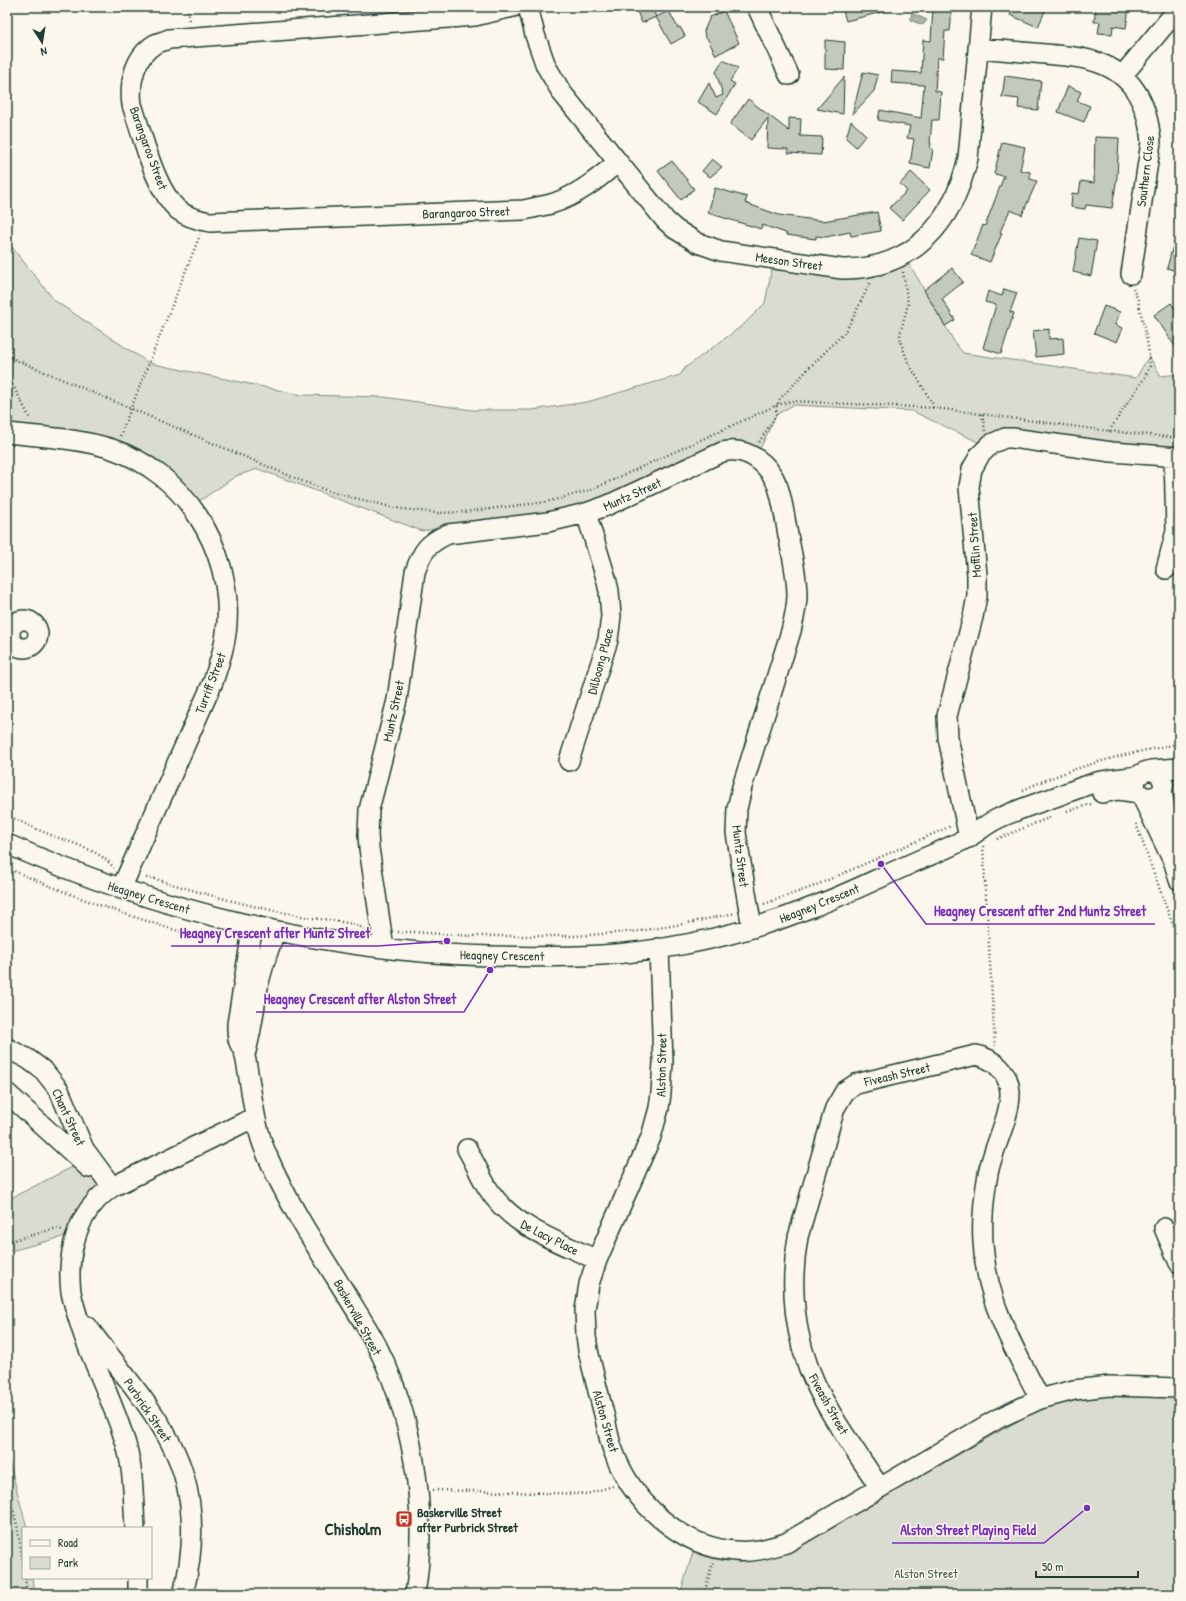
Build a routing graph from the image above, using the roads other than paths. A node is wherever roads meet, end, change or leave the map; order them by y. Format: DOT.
graph roads {
  1 [pos="513,7"];
  2 [pos="528,7"];
  3 [pos="757,7"];
  4 [pos="982,7"];
  5 [pos="1178,9"];
  6 [pos="978,48"];
  7 [pos="789,75"];
  8 [pos="1122,76"];
  9 [pos="618,162"];
  10 [pos="1131,274"];
  11 [pos="7,433"];
  12 [pos="1176,457"];
  13 [pos="586,513"];
  14 [pos="1166,569"];
  15 [pos="569,761"];
  16 [pos="1179,768"];
  17 [pos="1179,776"];
  18 [pos="1142,784"];
  19 [pos="1162,790"];
  20 [pos="973,838"];
  21 [pos="7,844"];
  22 [pos="1176,872"];
  23 [pos="124,882"];
  24 [pos="751,919"];
  25 [pos="253,925"];
  26 [pos="275,931"];
  27 [pos="383,941"];
  28 [pos="659,948"];
  29 [pos="7,1048"];
  30 [pos="245,1054"];
  31 [pos="7,1093"];
  32 [pos="255,1117"];
  33 [pos="467,1148"];
  34 [pos="109,1183"];
  35 [pos="1164,1228"];
  36 [pos="597,1260"];
  37 [pos="1179,1263"];
  38 [pos="75,1310"];
  39 [pos="1179,1388"];
  40 [pos="1040,1399"];
  41 [pos="880,1488"];
  42 [pos="135,1527"];
  43 [pos="138,1579"];
  44 [pos="138,1594"];
  45 [pos="183,1594"];
  46 [pos="415,1594"];
  1 -- 9 [label="street, Barangaroo Street"];
  2 -- 9 [label="street, Meeson Street"];
  3 -- 7 [label="street"];
  4 -- 6 [label="street, Meeson Street"];
  5 -- 8 [label="street"];
  6 -- 8 [label="street, Southern Close"];
  6 -- 9 [label="street, Meeson Street"];
  8 -- 10 [label="street, Southern Close"];
  11 -- 23 [label="street, Turriff Street"];
  12 -- 14 [label="street"];
  12 -- 20 [label="street, Mofflin Street"];
  13 -- 15 [label="street, Dilboong Place"];
  13 -- 24 [label="street, Muntz Street"];
  13 -- 27 [label="street, Muntz Street"];
  16 -- 18 [label="street, Heagney Crescent"];
  17 -- 19 [label="street"];
  18 -- 19 [label="street"];
  18 -- 20 [label="street, Heagney Crescent"];
  18 -- 22 [label="street"];
  19 -- 22 [label="street"];
  20 -- 24 [label="street, Heagney Crescent"];
  21 -- 23 [label="street, Heagney Crescent"];
  23 -- 25 [label="street, Heagney Crescent"];
  24 -- 28 [label="street, Heagney Crescent"];
  25 -- 26 [label="street, Heagney Crescent"];
  25 -- 30 [label="street, Baskerville Street"];
  26 -- 27 [label="street, Heagney Crescent"];
  26 -- 30 [label="street, Baskerville Street"];
  27 -- 28 [label="street, Heagney Crescent"];
  28 -- 36 [label="street, Alston Street"];
  29 -- 34 [label="street, Chant Street"];
  30 -- 32 [label="street, Baskerville Street"];
  31 -- 34 [label="street, Chant Street"];
  32 -- 34 [label="street, Purbrick Street"];
  32 -- 46 [label="street, Baskerville Street"];
  33 -- 36 [label="street, De Lacy Place"];
  34 -- 38 [label="street, Purbrick Street"];
  35 -- 37 [label="street"];
  36 -- 41 [label="street, Alston Street"];
  38 -- 42 [label="street, Purbrick Street"];
  38 -- 45 [label="street, Purbrick Street"];
  39 -- 40 [label="street, Alston Street"];
  40 -- 41 [label="street, Alston Street"];
  40 -- 41 [label="street, Fiveash Street"];
  43 -- 44 [label="street"];
}
